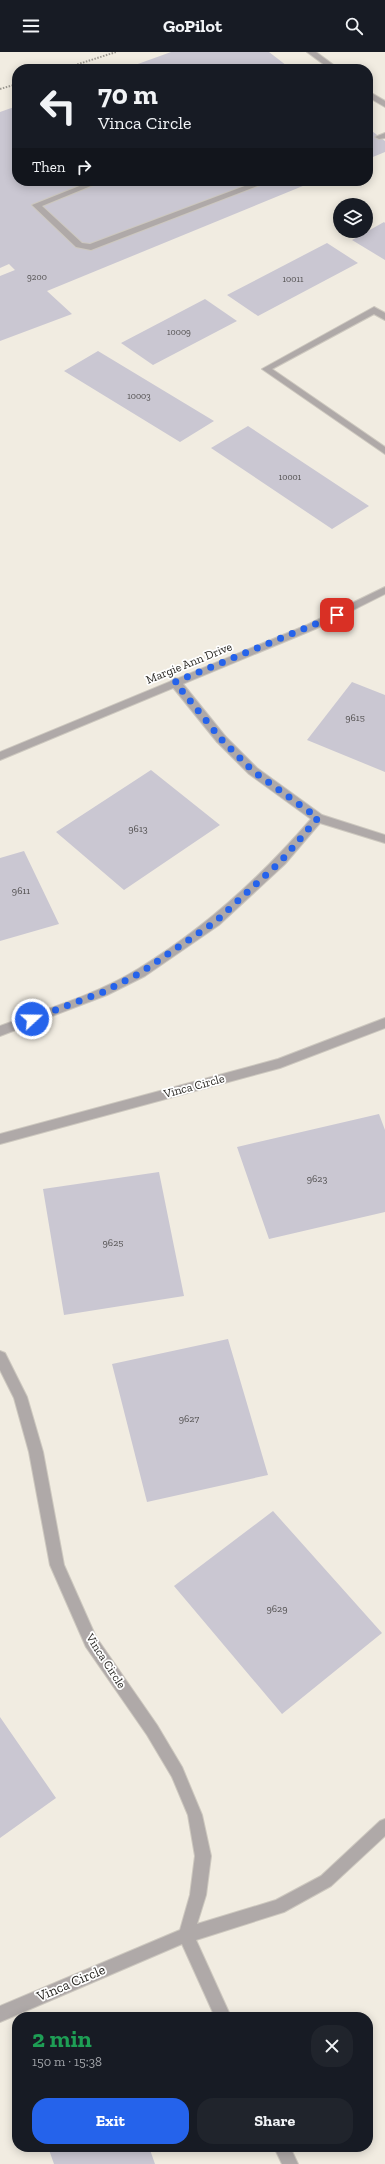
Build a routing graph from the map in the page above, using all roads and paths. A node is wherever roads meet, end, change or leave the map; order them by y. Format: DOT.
graph roads {
  1 [pos="116,52"];
  2 [pos="311,52"];
  3 [pos="79,64"];
  4 [pos="328,64"];
  5 [pos="12,85"];
  6 [pos="0,89"];
  7 [pos="373,97"];
  8 [pos="385,105"];
  9 [pos="86,186"];
  10 [pos="253,186"];
  11 [pos="385,316"];
  12 [pos="385,451"];
  13 [pos="385,590"];
  14 [pos="175,682"];
  15 [pos="0,756"];
  16 [pos="318,818"];
  17 [pos="385,839"];
  18 [pos="385,1023"];
  19 [pos="0,1031"];
  20 [pos="0,1140"];
  21 [pos="0,1357"];
  22 [pos="385,1826"];
  23 [pos="186,1935"];
  24 [pos="221,2012"];
  25 [pos="0,2014"];
  26 [pos="284,2152"];
  27 [pos="290,2164"];
  1 -- 3 [label="path"];
  2 -- 4 [label="street"];
  5 -- 6 [label="path"];
  7 -- 8 [label="street"];
  9 -- 10 [label="street"];
  11 -- 12 [label="street"];
  13 -- 14 [label="street, Margie Ann Drive"];
  14 -- 15 [label="street, Margie Ann Drive"];
  14 -- 16 [label="street"];
  16 -- 17 [label="street"];
  16 -- 19 [label="street"];
  18 -- 20 [label="street, Vinca Circle"];
  21 -- 23 [label="street, Vinca Circle"];
  22 -- 23 [label="street, Vinca Circle"];
  23 -- 24 [label="street"];
  23 -- 25 [label="street, Vinca Circle"];
  26 -- 27 [label="street"];
}
